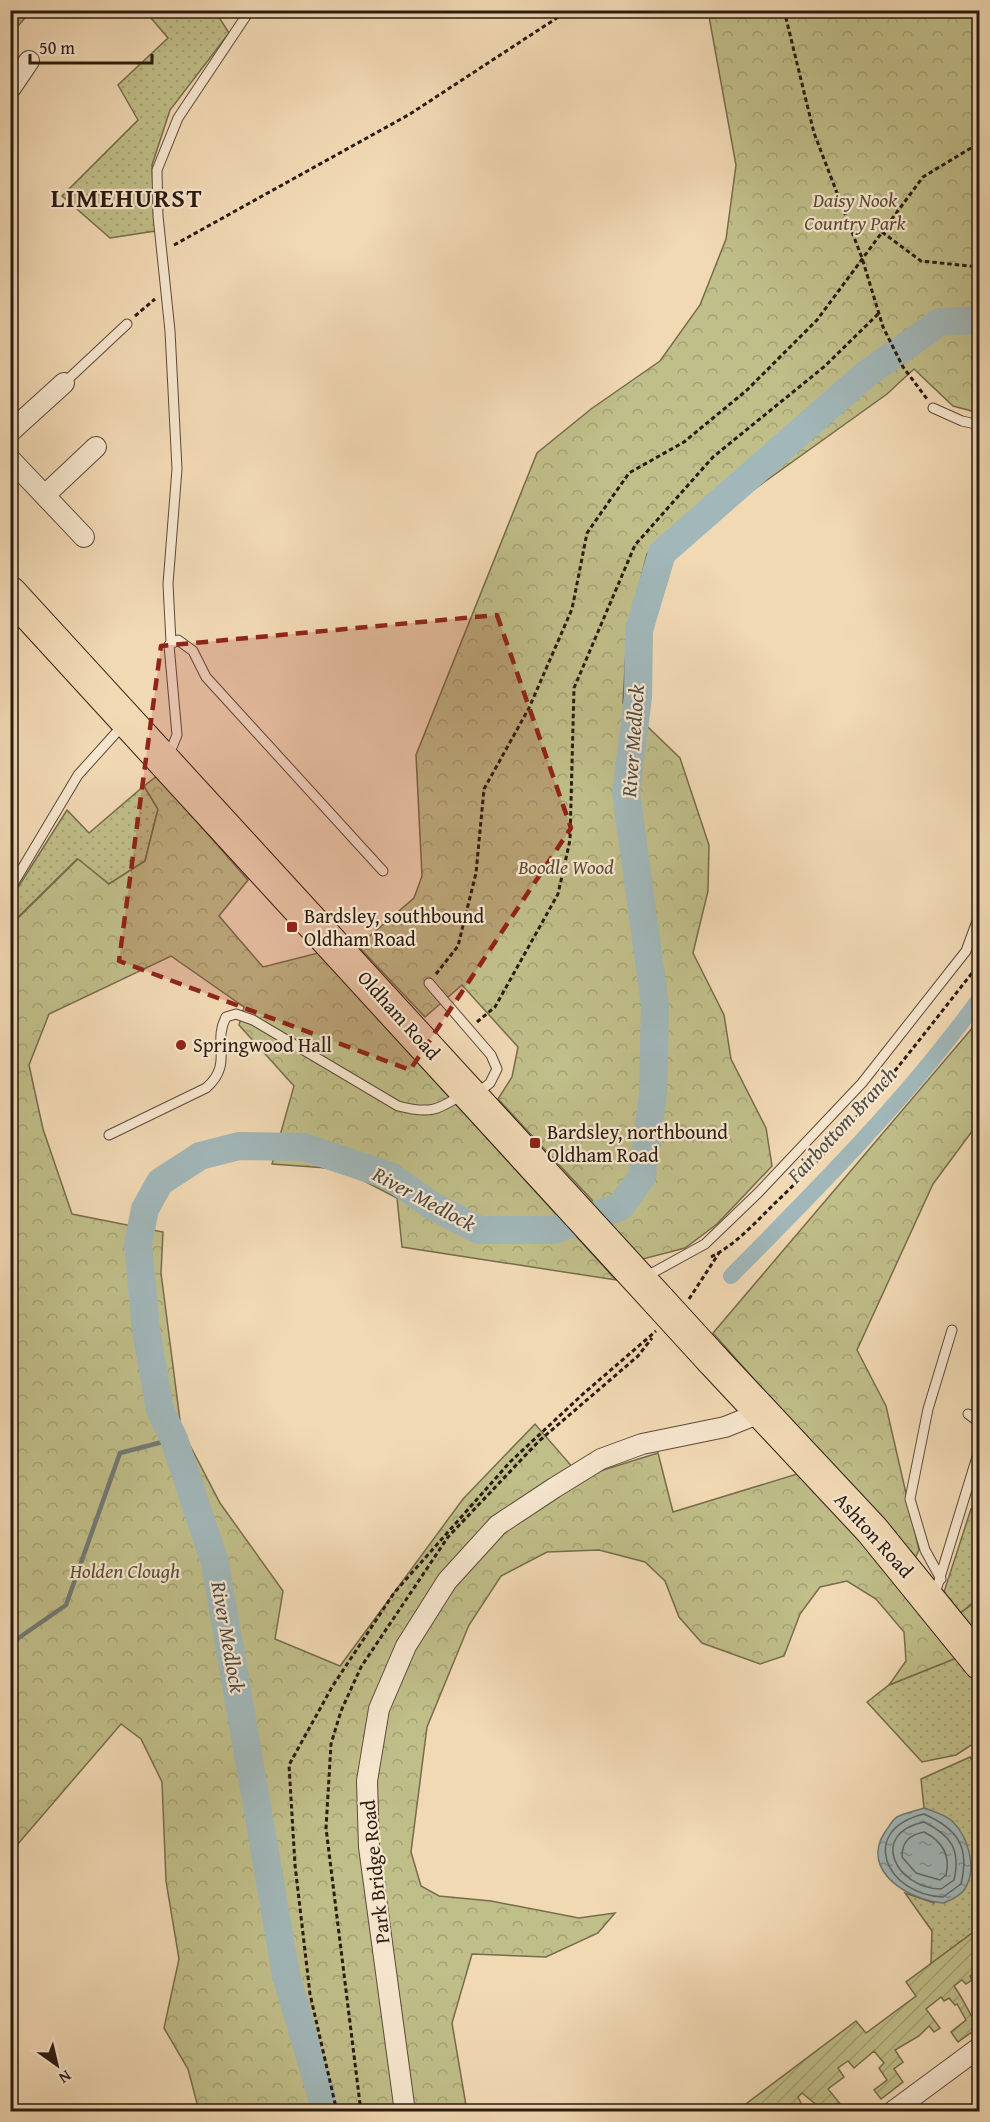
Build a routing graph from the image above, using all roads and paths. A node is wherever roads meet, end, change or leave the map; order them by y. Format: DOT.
graph roads {
  1 [pos="250,10"];
  2 [pos="569,10"];
  3 [pos="784,10"];
  4 [pos="29,61"];
  5 [pos="10,89"];
  6 [pos="980,140"];
  7 [pos="882,232"];
  8 [pos="164,251"];
  9 [pos="862,258"];
  10 [pos="980,267"];
  11 [pos="167,287"];
  12 [pos="879,313"];
  13 [pos="127,324"];
  14 [pos="64,384"];
  15 [pos="933,408"];
  16 [pos="980,425"];
  17 [pos="10,432"];
  18 [pos="96,447"];
  19 [pos="10,459"];
  20 [pos="45,495"];
  21 [pos="84,537"];
  22 [pos="10,593"];
  23 [pos="171,642"];
  24 [pos="128,720"];
  25 [pos="166,761"];
  26 [pos="383,871"];
  27 [pos="10,889"];
  28 [pos="980,913"];
  29 [pos="980,963"];
  30 [pos="429,982"];
  31 [pos="468,1029"];
  32 [pos="470,1094"];
  33 [pos="109,1135"];
  34 [pos="651,1288"];
  35 [pos="952,1330"];
  36 [pos="760,1413"];
  37 [pos="968,1414"];
  38 [pos="980,1423"];
  39 [pos="980,1447"];
  40 [pos="937,1591"];
  41 [pos="980,1663"];
  42 [pos="980,2047"];
  43 [pos="337,2112"];
  44 [pos="361,2112"];
  45 [pos="405,2112"];
  46 [pos="892,2112"];
  1 -- 8 [label="lane"];
  2 -- 8 [label="path"];
  3 -- 9 [label="path"];
  4 -- 5 [label="street"];
  6 -- 7 [label="path"];
  7 -- 9 [label="path"];
  7 -- 10 [label="path"];
  8 -- 11 [label="lane"];
  9 -- 12 [label="path"];
  9 -- 30 [label="path"];
  11 -- 13 [label="path"];
  11 -- 23 [label="lane"];
  12 -- 15 [label="path"];
  12 -- 31 [label="path"];
  13 -- 14 [label="lane"];
  14 -- 17 [label="street"];
  15 -- 16 [label="lane"];
  18 -- 20 [label="street"];
  19 -- 20 [label="street"];
  20 -- 21 [label="street"];
  22 -- 24 [label="highway, Oldham Road"];
  23 -- 25 [label="lane"];
  23 -- 26 [label="lane"];
  24 -- 25 [label="highway, Oldham Road"];
  24 -- 27 [label="lane"];
  25 -- 32 [label="highway, Oldham Road"];
  28 -- 34 [label="lane"];
  29 -- 34 [label="path"];
  30 -- 31 [label="lane"];
  31 -- 32 [label="lane"];
  32 -- 33 [label="lane"];
  32 -- 34 [label="highway, Oldham Road"];
  34 -- 36 [label="highway, Oldham Road, bridge"];
  35 -- 40 [label="lane"];
  36 -- 40 [label="highway, Ashton Road"];
  36 -- 45 [label="street, Park Bridge Road"];
  37 -- 38 [label="lane"];
  39 -- 40 [label="lane"];
  40 -- 41 [label="highway, Ashton Road"];
  42 -- 46 [label="street"];
  43 -- 44 [label="path"];
}
